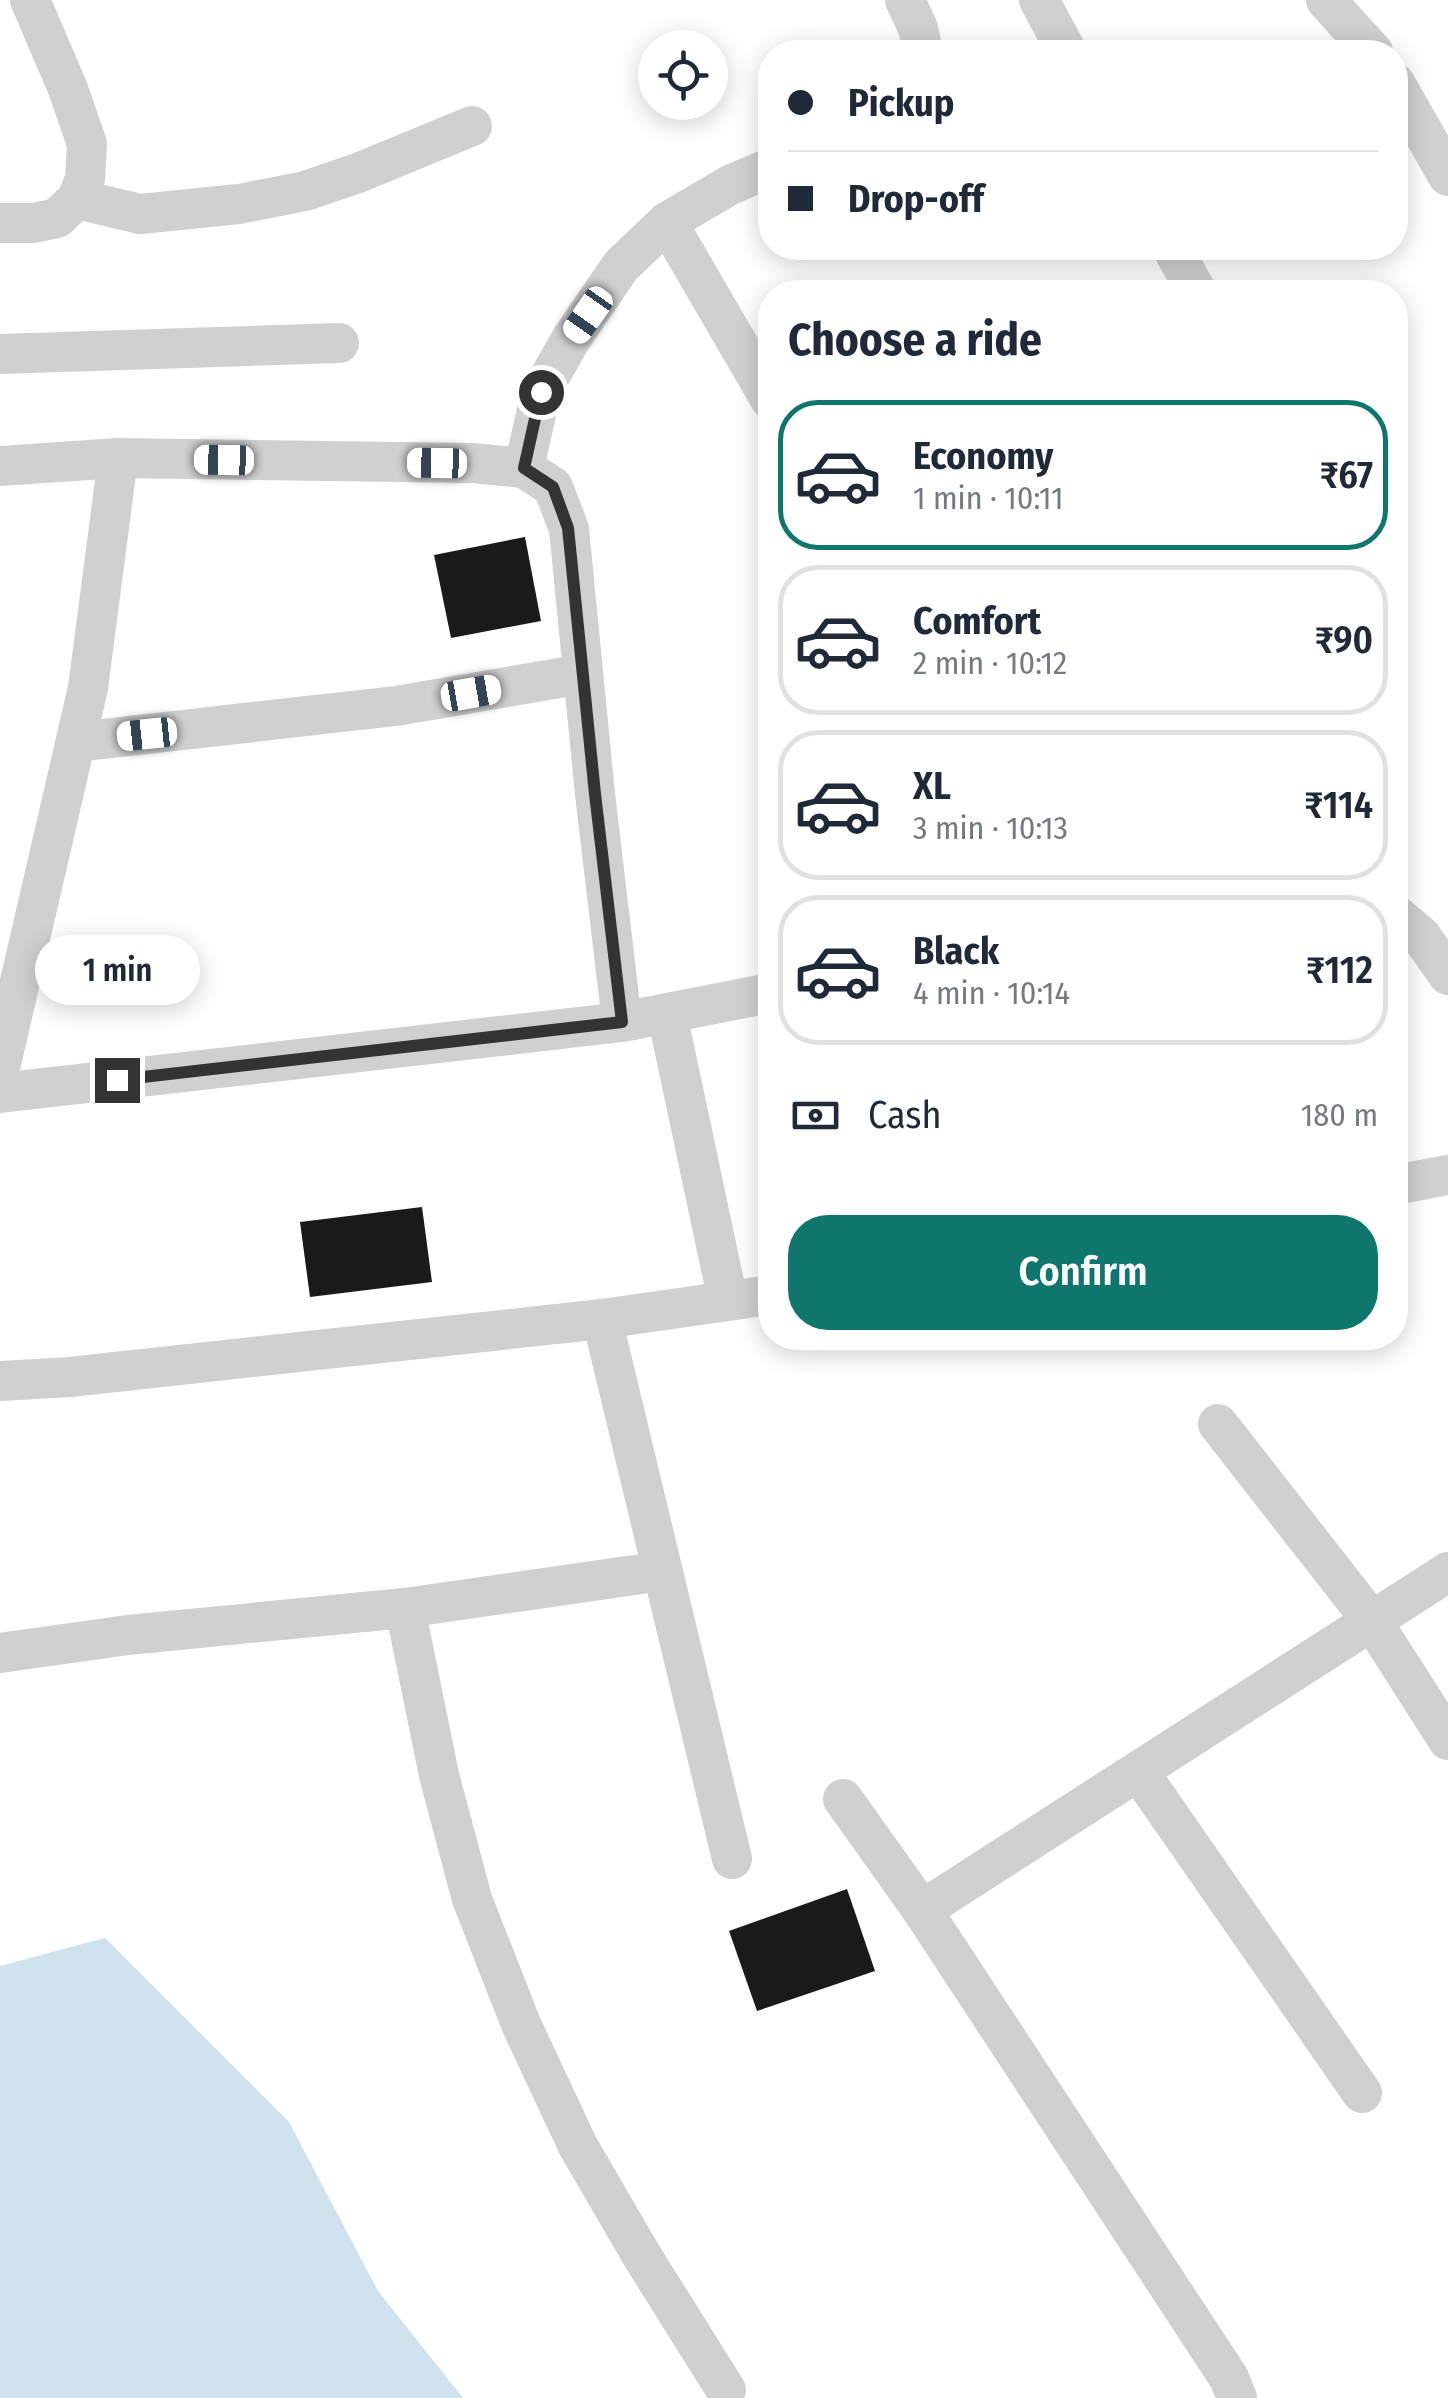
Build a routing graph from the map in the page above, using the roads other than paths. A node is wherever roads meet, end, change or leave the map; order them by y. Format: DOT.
graph roads {
  1 [pos="30,0"];
  2 [pos="905,0"];
  3 [pos="1039,0"];
  4 [pos="1326,0"];
  5 [pos="920,40"];
  6 [pos="1061,40"];
  7 [pos="1362,40"];
  8 [pos="1408,106"];
  9 [pos="472,126"];
  10 [pos="758,173"];
  11 [pos="1448,176"];
  12 [pos="78,199"];
  13 [pos="667,222"];
  14 [pos="0,223"];
  15 [pos="339,343"];
  16 [pos="0,354"];
  17 [pos="758,379"];
  18 [pos="118,458"];
  19 [pos="0,466"];
  20 [pos="524,468"];
  21 [pos="584,674"];
  22 [pos="76,742"];
  23 [pos="1408,925"];
  24 [pos="1448,975"];
  25 [pos="758,995"];
  26 [pos="667,1014"];
  27 [pos="622,1022"];
  28 [pos="0,1068"];
  29 [pos="0,1093"];
  30 [pos="1448,1175"];
  31 [pos="1408,1183"];
  32 [pos="758,1296"];
  33 [pos="728,1301"];
  34 [pos="602,1319"];
  35 [pos="0,1380"];
  36 [pos="1218,1424"];
  37 [pos="662,1570"];
  38 [pos="1448,1572"];
  39 [pos="405,1608"];
  40 [pos="1372,1621"];
  41 [pos="0,1654"];
  42 [pos="1448,1740"];
  43 [pos="1138,1772"];
  44 [pos="844,1798"];
  45 [pos="732,1860"];
  46 [pos="922,1910"];
  47 [pos="1362,2093"];
  48 [pos="726,2390"];
  49 [pos="1237,2398"];
  1 -- 12 [label="street"];
  2 -- 5 [label="street"];
  3 -- 6 [label="street"];
  4 -- 7 [label="street"];
  8 -- 11 [label="street"];
  9 -- 12 [label="street"];
  10 -- 13 [label="street"];
  12 -- 14 [label="street"];
  13 -- 17 [label="street"];
  13 -- 20 [label="street"];
  15 -- 16 [label="street"];
  18 -- 19 [label="street"];
  18 -- 20 [label="street"];
  18 -- 22 [label="street"];
  20 -- 21 [label="street"];
  21 -- 22 [label="street"];
  21 -- 27 [label="street"];
  22 -- 28 [label="street"];
  23 -- 24 [label="street"];
  25 -- 26 [label="street"];
  26 -- 27 [label="street"];
  26 -- 33 [label="street"];
  27 -- 29 [label="street"];
  30 -- 31 [label="street"];
  32 -- 33 [label="street"];
  33 -- 34 [label="street"];
  34 -- 35 [label="street"];
  34 -- 37 [label="street"];
  36 -- 40 [label="street"];
  37 -- 39 [label="street"];
  37 -- 45 [label="street"];
  38 -- 40 [label="street"];
  39 -- 41 [label="street"];
  39 -- 48 [label="street"];
  40 -- 42 [label="street"];
  40 -- 43 [label="street"];
  43 -- 46 [label="street"];
  43 -- 47 [label="street"];
  44 -- 46 [label="street"];
  46 -- 49 [label="street"];
}
